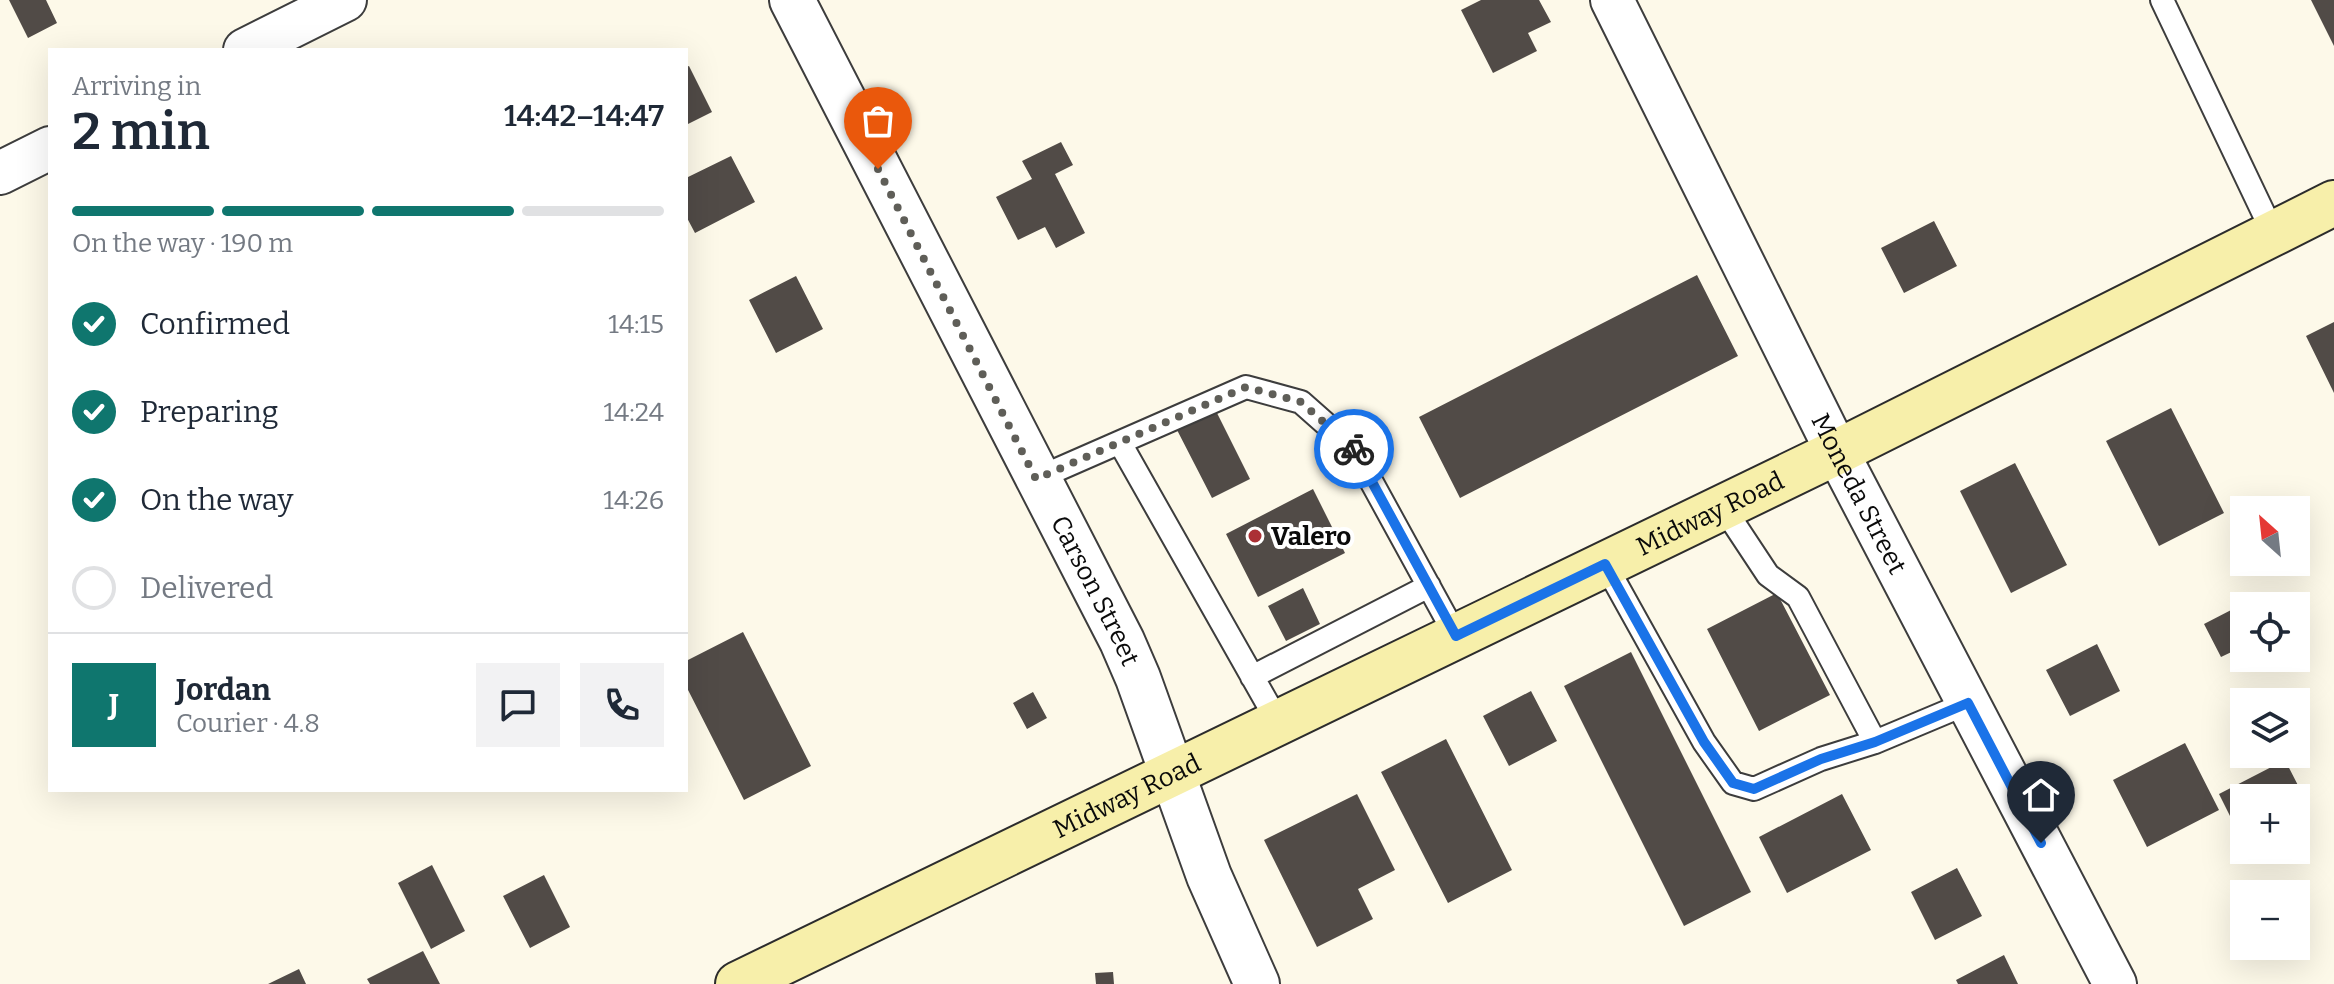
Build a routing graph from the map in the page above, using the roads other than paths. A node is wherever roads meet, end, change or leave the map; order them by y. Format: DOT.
graph roads {
  1 [pos="345,0"];
  2 [pos="792,0"];
  3 [pos="1612,0"];
  4 [pos="2162,0"];
  5 [pos="249,48"];
  6 [pos="48,149"];
  7 [pos="0,173"];
  8 [pos="2334,203"];
  9 [pos="2273,233"];
  10 [pos="1120,443"];
  11 [pos="1837,452"];
  12 [pos="1036,479"];
  13 [pos="1723,507"];
  14 [pos="1605,564"];
  15 [pos="1429,586"];
  16 [pos="1456,636"];
  17 [pos="1252,677"];
  18 [pos="1968,703"];
  19 [pos="1278,722"];
  20 [pos="1875,742"];
  21 [pos="1173,774"];
  22 [pos="738,984"];
  23 [pos="1257,984"];
  24 [pos="2115,984"];
  1 -- 5 [label="street"];
  2 -- 12 [label="street, Carson Street"];
  3 -- 11 [label="street, Moneda Street"];
  4 -- 9 [label="lane"];
  6 -- 7 [label="street"];
  8 -- 9 [label="main road, Midway Road"];
  9 -- 11 [label="main road, Midway Road"];
  10 -- 12 [label="lane"];
  10 -- 15 [label="lane"];
  10 -- 17 [label="lane"];
  11 -- 13 [label="main road, Midway Road"];
  11 -- 18 [label="street, Moneda Street"];
  12 -- 21 [label="street, Carson Street"];
  13 -- 14 [label="main road, Midway Road"];
  13 -- 20 [label="lane"];
  14 -- 16 [label="main road, Midway Road"];
  14 -- 20 [label="lane"];
  15 -- 16 [label="lane"];
  15 -- 17 [label="lane"];
  16 -- 19 [label="main road, Midway Road"];
  17 -- 19 [label="lane"];
  18 -- 20 [label="lane"];
  18 -- 24 [label="street, Moneda Street"];
  19 -- 21 [label="main road, Midway Road"];
  21 -- 22 [label="main road, Midway Road"];
  21 -- 23 [label="street, Carson Street"];
}
